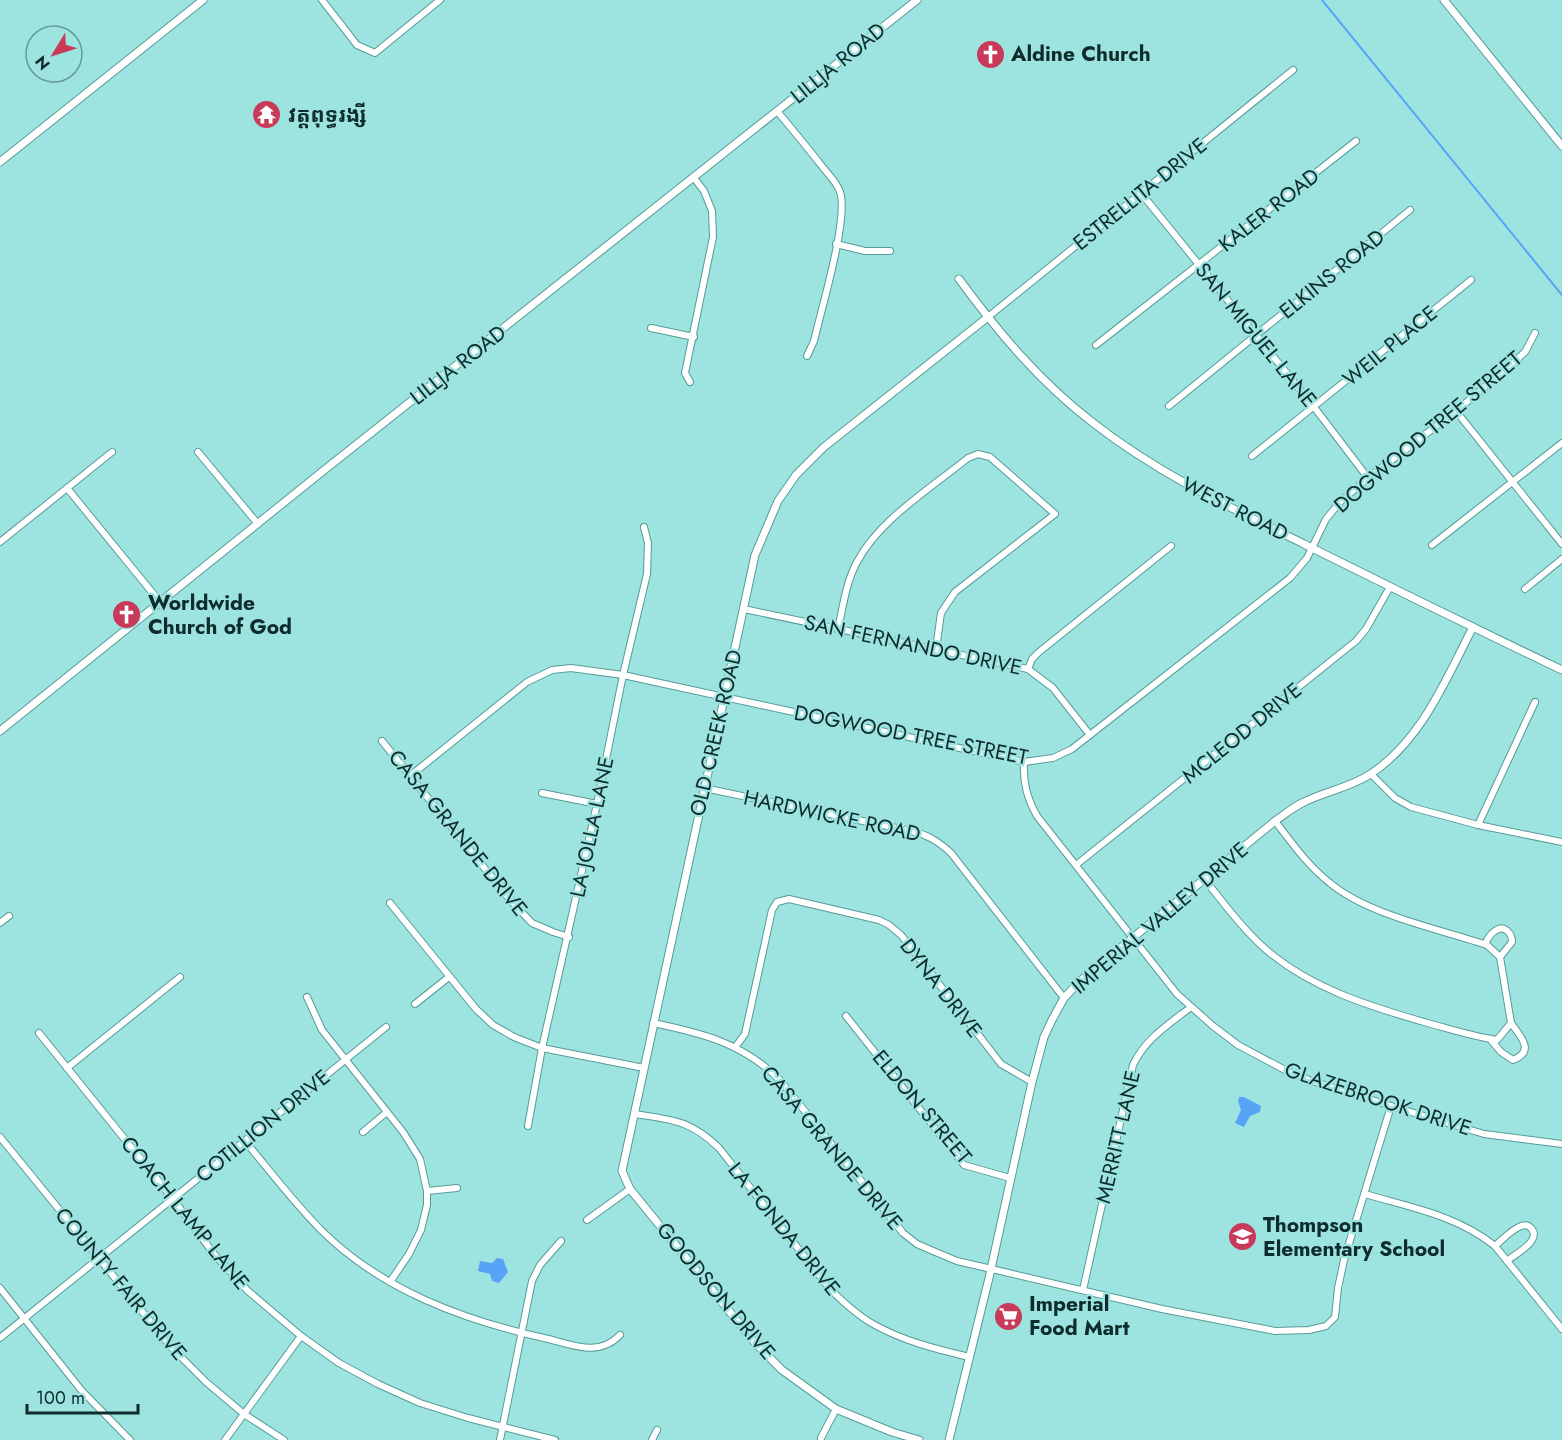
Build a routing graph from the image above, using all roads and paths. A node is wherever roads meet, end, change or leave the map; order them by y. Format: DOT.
graph roads {
  1 [pos="202,0"];
  2 [pos="322,0"];
  3 [pos="440,0"];
  4 [pos="917,0"];
  5 [pos="1444,0"];
  6 [pos="1293,70"];
  7 [pos="777,111"];
  8 [pos="1356,141"];
  9 [pos="1562,146"];
  10 [pos="0,162"];
  11 [pos="694,178"];
  12 [pos="1141,193"];
  13 [pos="1410,210"];
  14 [pos="836,244"];
  15 [pos="890,251"];
  16 [pos="1199,265"];
  17 [pos="959,279"];
  18 [pos="1471,280"];
  19 [pos="988,317"];
  20 [pos="651,328"];
  21 [pos="1535,333"];
  22 [pos="1256,336"];
  23 [pos="694,337"];
  24 [pos="1096,345"];
  25 [pos="807,356"];
  26 [pos="690,382"];
  27 [pos="1169,406"];
  28 [pos="1314,407"];
  29 [pos="1456,411"];
  30 [pos="1562,443"];
  31 [pos="112,452"];
  32 [pos="198,452"];
  33 [pos="1252,456"];
  34 [pos="1368,478"];
  35 [pos="1512,482"];
  36 [pos="67,488"];
  37 [pos="258,524"];
  38 [pos="644,527"];
  39 [pos="0,542"];
  40 [pos="1562,544"];
  41 [pos="1432,545"];
  42 [pos="1171,546"];
  43 [pos="1312,548"];
  44 [pos="1562,559"];
  45 [pos="1390,587"];
  46 [pos="1525,589"];
  47 [pos="160,602"];
  48 [pos="744,609"];
  49 [pos="1473,627"];
  50 [pos="838,629"];
  51 [pos="936,649"];
  52 [pos="1028,669"];
  53 [pos="1562,670"];
  54 [pos="622,675"];
  55 [pos="725,698"];
  56 [pos="1535,702"];
  57 [pos="0,731"];
  58 [pos="1090,735"];
  59 [pos="382,741"];
  60 [pos="1024,762"];
  61 [pos="1371,774"];
  62 [pos="410,776"];
  63 [pos="704,788"];
  64 [pos="542,793"];
  65 [pos="597,804"];
  66 [pos="1275,821"];
  67 [pos="1478,825"];
  68 [pos="1562,842"];
  69 [pos="1076,865"];
  70 [pos="1205,880"];
  71 [pos="390,903"];
  72 [pos="9,916"];
  73 [pos="0,923"];
  74 [pos="569,937"];
  75 [pos="1133,938"];
  76 [pos="1485,944"];
  77 [pos="1500,957"];
  78 [pos="449,976"];
  79 [pos="180,977"];
  80 [pos="307,997"];
  81 [pos="1064,998"];
  82 [pos="415,1004"];
  83 [pos="1191,1007"];
  84 [pos="846,1016"];
  85 [pos="653,1023"];
  86 [pos="1511,1023"];
  87 [pos="386,1027"];
  88 [pos="39,1033"];
  89 [pos="1490,1039"];
  90 [pos="736,1046"];
  91 [pos="543,1048"];
  92 [pos="345,1060"];
  93 [pos="67,1068"];
  94 [pos="644,1068"];
  95 [pos="1032,1082"];
  96 [pos="1391,1106"];
  97 [pos="387,1112"];
  98 [pos="635,1114"];
  99 [pos="528,1126"];
  100 [pos="363,1132"];
  101 [pos="0,1137"];
  102 [pos="245,1141"];
  103 [pos="1562,1144"];
  104 [pos="1010,1178"];
  105 [pos="457,1188"];
  106 [pos="630,1189"];
  107 [pos="427,1191"];
  108 [pos="1365,1194"];
  109 [pos="173,1199"];
  110 [pos="587,1220"];
  111 [pos="561,1242"];
  112 [pos="1495,1246"];
  113 [pos="98,1259"];
  114 [pos="1507,1261"];
  115 [pos="991,1269"];
  116 [pos="390,1282"];
  117 [pos="0,1288"];
  118 [pos="1083,1290"];
  119 [pos="25,1318"];
  120 [pos="1562,1329"];
  121 [pos="523,1333"];
  122 [pos="620,1335"];
  123 [pos="301,1336"];
  124 [pos="0,1338"];
  125 [pos="969,1357"];
  126 [pos="836,1409"];
  127 [pos="244,1414"];
  128 [pos="503,1428"];
  129 [pos="657,1430"];
  130 [pos="821,1438"];
  131 [pos="130,1440"];
  132 [pos="225,1440"];
  133 [pos="284,1440"];
  134 [pos="500,1440"];
  135 [pos="555,1440"];
  136 [pos="652,1440"];
  137 [pos="919,1440"];
  138 [pos="949,1440"];
  1 -- 10 [label="street"];
  2 -- 3 [label="street"];
  4 -- 7 [label="street, LILLJA ROAD"];
  5 -- 9 [label="street"];
  6 -- 12 [label="street, ESTRELLITA DRIVE"];
  7 -- 11 [label="street, LILLJA ROAD"];
  7 -- 14 [label="street"];
  8 -- 16 [label="street, KALER ROAD"];
  11 -- 23 [label="street"];
  11 -- 37 [label="street, LILLJA ROAD"];
  12 -- 16 [label="street, SAN MIGUEL LANE"];
  12 -- 19 [label="street, ESTRELLITA DRIVE"];
  13 -- 22 [label="street, ELKINS ROAD"];
  14 -- 15 [label="street"];
  14 -- 25 [label="street"];
  16 -- 22 [label="street, SAN MIGUEL LANE"];
  16 -- 24 [label="street, KALER ROAD"];
  17 -- 19 [label="street, WEST ROAD"];
  18 -- 28 [label="street, WEIL PLACE"];
  19 -- 43 [label="street, WEST ROAD"];
  19 -- 48 [label="street, OLD CREEK ROAD"];
  20 -- 23 [label="street"];
  21 -- 29 [label="street, DOGWOOD TREE STREET"];
  22 -- 27 [label="street, ELKINS ROAD"];
  22 -- 28 [label="street, SAN MIGUEL LANE"];
  23 -- 26 [label="street"];
  28 -- 33 [label="street, WEIL PLACE"];
  28 -- 34 [label="street, SAN MIGUEL LANE"];
  29 -- 34 [label="street, DOGWOOD TREE STREET"];
  29 -- 35 [label="street"];
  30 -- 35 [label="street"];
  31 -- 36 [label="street"];
  32 -- 37 [label="street"];
  34 -- 43 [label="street, DOGWOOD TREE STREET"];
  35 -- 40 [label="street"];
  35 -- 41 [label="street"];
  36 -- 39 [label="street"];
  36 -- 47 [label="street"];
  37 -- 47 [label="street, LILLJA ROAD"];
  38 -- 54 [label="street, LA JOLLA LANE"];
  42 -- 52 [label="street"];
  43 -- 45 [label="street, WEST ROAD"];
  43 -- 58 [label="street, DOGWOOD TREE STREET"];
  44 -- 46 [label="street"];
  45 -- 49 [label="street, WEST ROAD"];
  45 -- 69 [label="street, MCLEOD DRIVE"];
  47 -- 57 [label="street, LILLJA ROAD"];
  48 -- 50 [label="street, SAN FERNANDO DRIVE"];
  48 -- 55 [label="street, OLD CREEK ROAD"];
  49 -- 53 [label="street, WEST ROAD"];
  49 -- 61 [label="street, IMPERIAL VALLEY DRIVE"];
  50 -- 51 [label="street, SAN FERNANDO DRIVE"];
  50 -- 51 [label="street"];
  51 -- 52 [label="street, SAN FERNANDO DRIVE"];
  52 -- 58 [label="street, SAN FERNANDO DRIVE"];
  54 -- 55 [label="street, DOGWOOD TREE STREET"];
  54 -- 62 [label="street, DOGWOOD TREE STREET"];
  54 -- 65 [label="street, LA JOLLA LANE"];
  55 -- 60 [label="street, DOGWOOD TREE STREET"];
  55 -- 63 [label="street, OLD CREEK ROAD"];
  56 -- 67 [label="street"];
  58 -- 60 [label="street, DOGWOOD TREE STREET"];
  59 -- 62 [label="street, CASA GRANDE DRIVE"];
  60 -- 69 [label="street, GLAZEBROOK DRIVE"];
  61 -- 66 [label="street, IMPERIAL VALLEY DRIVE"];
  61 -- 67 [label="street"];
  62 -- 74 [label="street, CASA GRANDE DRIVE"];
  63 -- 81 [label="street, HARDWICKE ROAD"];
  63 -- 85 [label="street, OLD CREEK ROAD"];
  64 -- 65 [label="street"];
  65 -- 74 [label="street, LA JOLLA LANE"];
  66 -- 70 [label="street, IMPERIAL VALLEY DRIVE"];
  66 -- 76 [label="street"];
  67 -- 68 [label="street"];
  69 -- 75 [label="street, GLAZEBROOK DRIVE"];
  70 -- 75 [label="street, IMPERIAL VALLEY DRIVE"];
  70 -- 89 [label="street"];
  71 -- 78 [label="street"];
  72 -- 73 [label="street"];
  74 -- 91 [label="street, LA JOLLA LANE"];
  75 -- 81 [label="street, IMPERIAL VALLEY DRIVE"];
  75 -- 83 [label="street, GLAZEBROOK DRIVE"];
  76 -- 77 [label="street"];
  76 -- 77 [label="street"];
  77 -- 86 [label="street"];
  78 -- 82 [label="street"];
  78 -- 91 [label="street"];
  79 -- 93 [label="street"];
  80 -- 92 [label="street"];
  81 -- 95 [label="street, IMPERIAL VALLEY DRIVE"];
  83 -- 96 [label="street, GLAZEBROOK DRIVE"];
  83 -- 118 [label="street, MERRITT LANE"];
  84 -- 104 [label="street, ELDON STREET"];
  85 -- 90 [label="street, CASA GRANDE DRIVE"];
  85 -- 94 [label="street, OLD CREEK ROAD"];
  86 -- 89 [label="street"];
  86 -- 89 [label="street"];
  87 -- 92 [label="street, COTILLION DRIVE"];
  88 -- 93 [label="street, COACH LAMP LANE"];
  90 -- 95 [label="street, DYNA DRIVE"];
  90 -- 115 [label="street, CASA GRANDE DRIVE"];
  91 -- 94 [label="street"];
  91 -- 99 [label="street, LA JOLLA LANE"];
  92 -- 97 [label="street"];
  92 -- 102 [label="street, COTILLION DRIVE"];
  93 -- 109 [label="street, COACH LAMP LANE"];
  94 -- 98 [label="street, OLD CREEK ROAD"];
  95 -- 104 [label="street, IMPERIAL VALLEY DRIVE"];
  96 -- 103 [label="street, GLAZEBROOK DRIVE"];
  96 -- 108 [label="street, CASA GRANDE DRIVE"];
  97 -- 100 [label="street"];
  97 -- 107 [label="street"];
  98 -- 106 [label="street, OLD CREEK ROAD"];
  98 -- 125 [label="street, LA FONDA DRIVE"];
  101 -- 113 [label="street, COUNTY FAIR DRIVE"];
  102 -- 109 [label="street, COTILLION DRIVE"];
  102 -- 116 [label="street"];
  104 -- 115 [label="street, IMPERIAL VALLEY DRIVE"];
  105 -- 107 [label="street"];
  106 -- 110 [label="street"];
  106 -- 126 [label="street, GOODSON DRIVE"];
  107 -- 116 [label="street"];
  108 -- 112 [label="street"];
  108 -- 118 [label="street, CASA GRANDE DRIVE"];
  109 -- 113 [label="street, COTILLION DRIVE"];
  109 -- 123 [label="street, COACH LAMP LANE"];
  111 -- 121 [label="street"];
  112 -- 114 [label="street"];
  112 -- 114 [label="street"];
  113 -- 119 [label="street, COTILLION DRIVE"];
  113 -- 127 [label="street, COUNTY FAIR DRIVE"];
  114 -- 120 [label="street"];
  115 -- 118 [label="street, CASA GRANDE DRIVE"];
  115 -- 125 [label="street, IMPERIAL VALLEY DRIVE"];
  116 -- 121 [label="street"];
  117 -- 119 [label="street"];
  119 -- 124 [label="street, COTILLION DRIVE"];
  119 -- 131 [label="street"];
  121 -- 122 [label="street"];
  121 -- 128 [label="street"];
  123 -- 127 [label="street"];
  123 -- 128 [label="street, COACH LAMP LANE"];
  125 -- 138 [label="street, IMPERIAL VALLEY DRIVE"];
  126 -- 130 [label="street"];
  126 -- 137 [label="street, GOODSON DRIVE"];
  127 -- 132 [label="street"];
  127 -- 133 [label="street, COUNTY FAIR DRIVE"];
  128 -- 134 [label="street"];
  128 -- 135 [label="street, COACH LAMP LANE"];
  129 -- 136 [label="street"];
}
